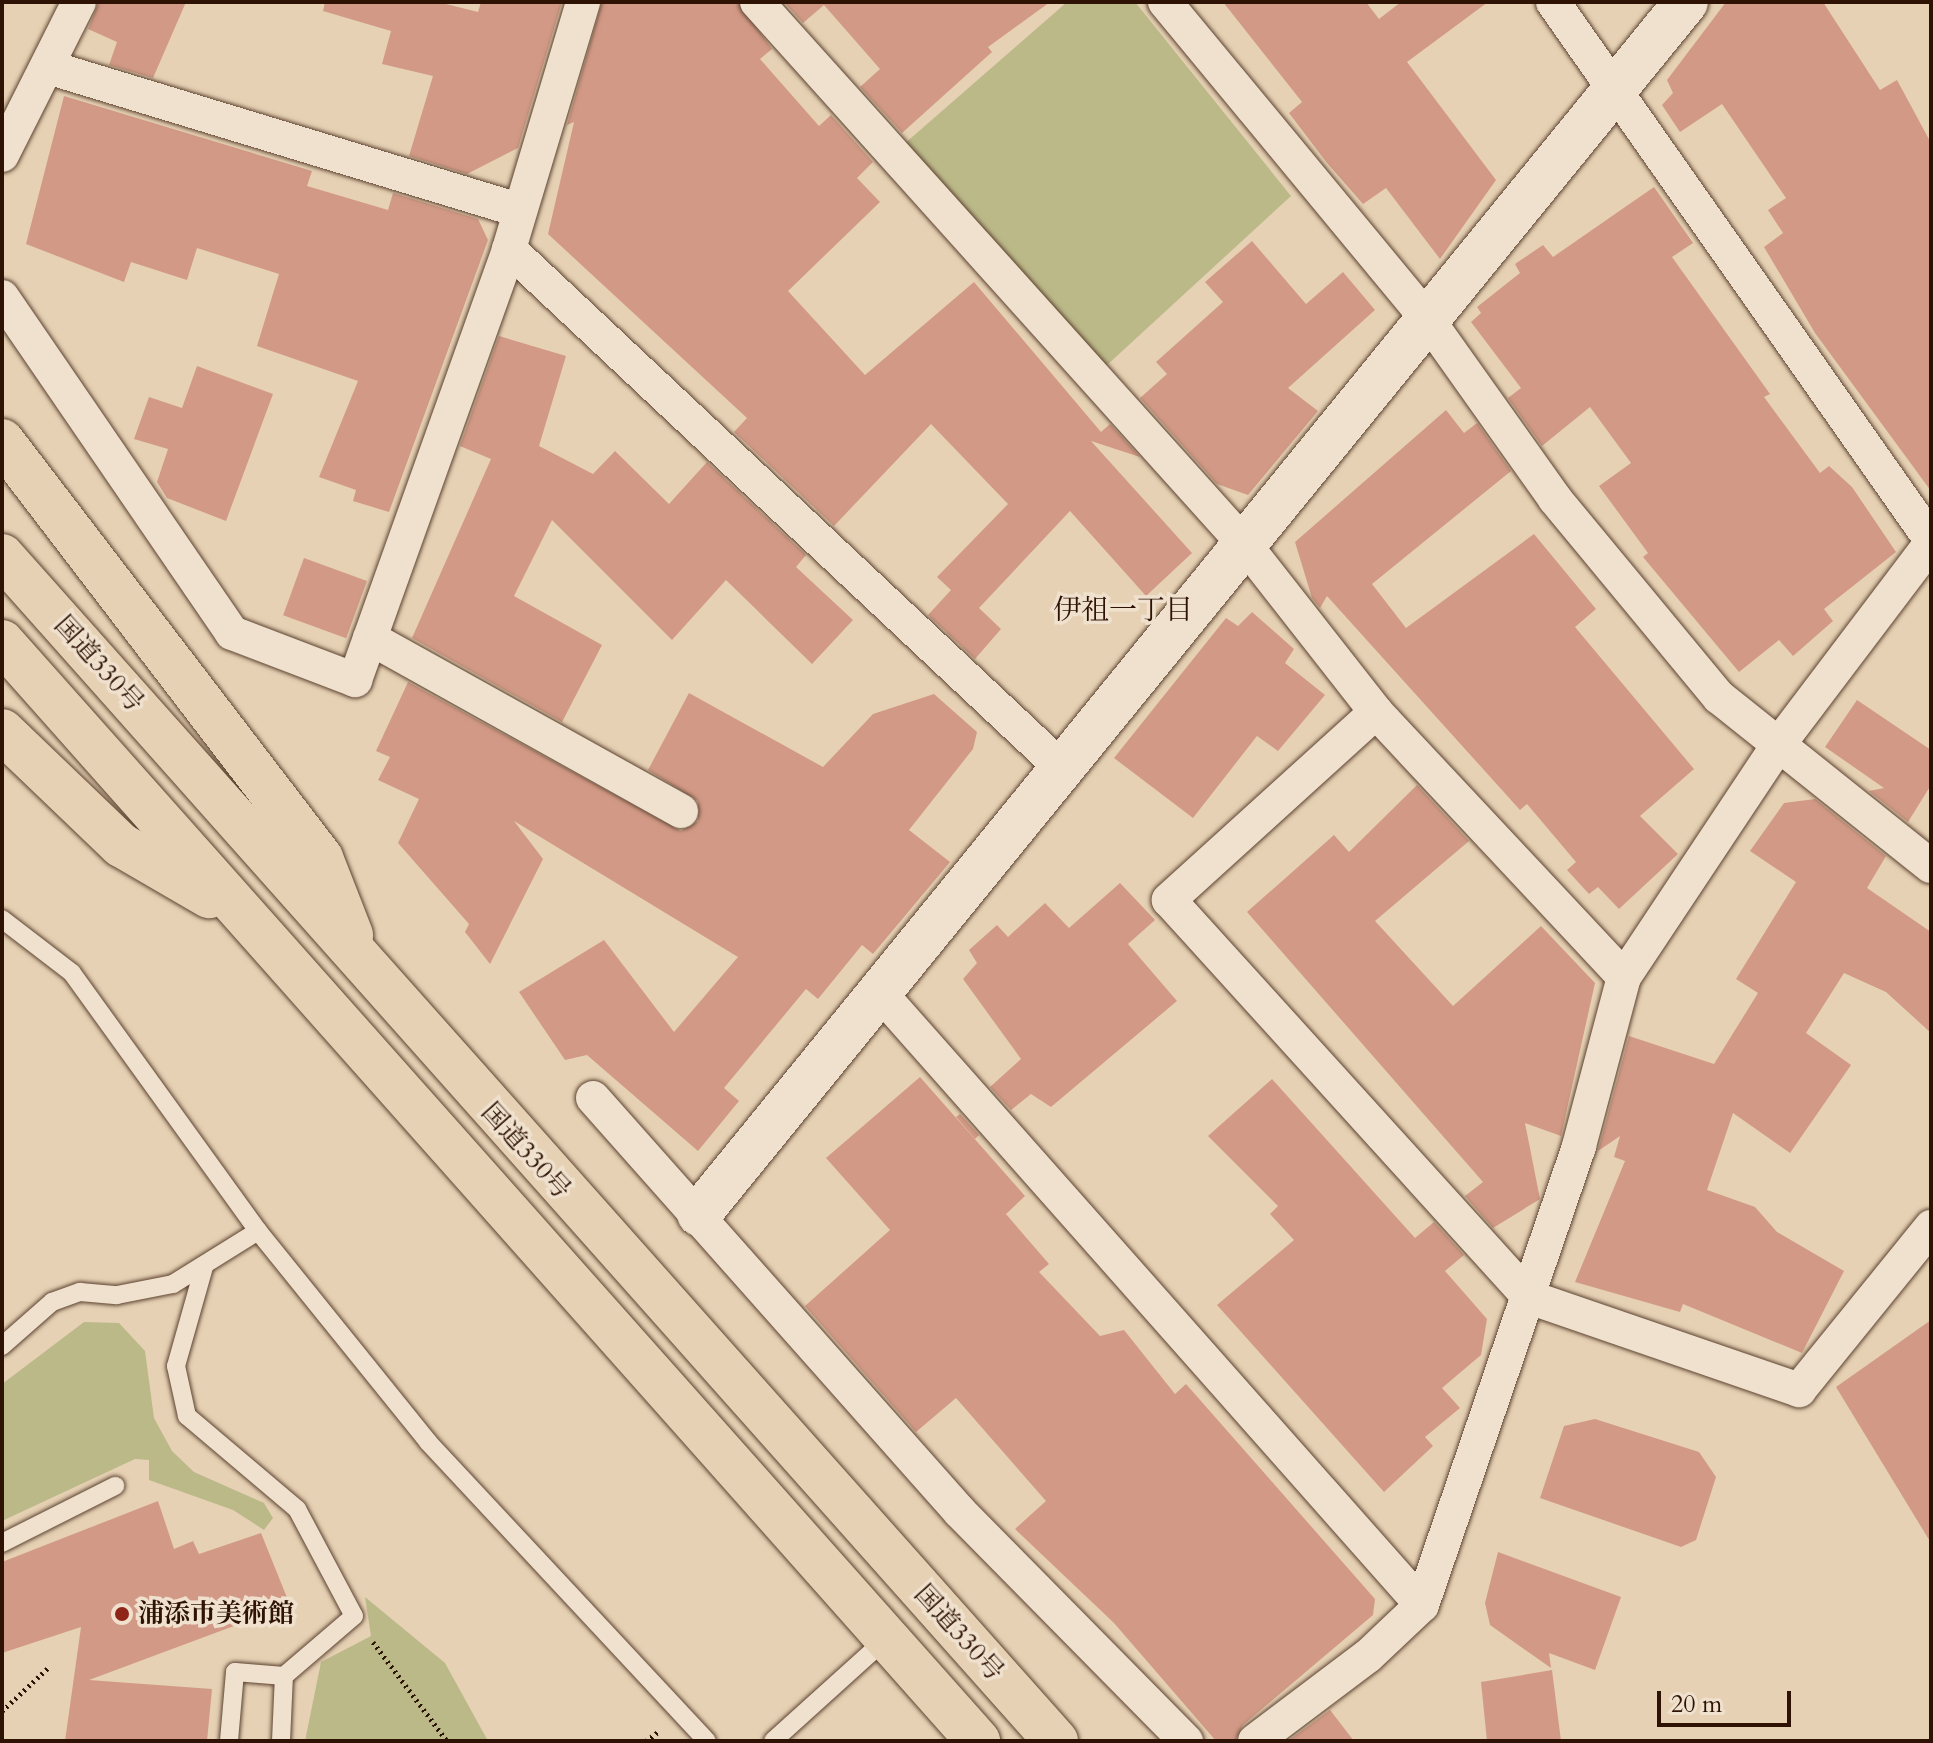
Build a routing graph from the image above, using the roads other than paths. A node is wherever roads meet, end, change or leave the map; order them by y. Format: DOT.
graph roads {
  1 [pos="79,2"];
  2 [pos="583,2"];
  3 [pos="757,2"];
  4 [pos="1165,2"];
  5 [pos="1553,2"];
  6 [pos="1686,2"];
  7 [pos="51,68"];
  8 [pos="1613,85"];
  9 [pos="2,155"];
  10 [pos="518,210"];
  11 [pos="509,249"];
  12 [pos="2,297"];
  13 [pos="1428,320"];
  14 [pos="2,441"];
  15 [pos="1931,541"];
  16 [pos="1246,546"];
  17 [pos="2,556"];
  18 [pos="370,638"];
  19 [pos="2,642"];
  20 [pos="1376,712"];
  21 [pos="2,731"];
  22 [pos="1776,748"];
  23 [pos="1063,769"];
  24 [pos="681,811"];
  25 [pos="1931,866"];
  26 [pos="242,916"];
  27 [pos="2,919"];
  28 [pos="356,953"];
  29 [pos="1624,977"];
  30 [pos="881,994"];
  31 [pos="593,1098"];
  32 [pos="699,1214"];
  33 [pos="1931,1227"];
  34 [pos="258,1231"];
  35 [pos="204,1267"];
  36 [pos="1529,1297"];
  37 [pos="2,1346"];
  38 [pos="115,1486"];
  39 [pos="2,1543"];
  40 [pos="1422,1605"];
  41 [pos="886,1639"];
  42 [pos="284,1676"];
  43 [pos="229,1741"];
  44 [pos="281,1741"];
  45 [pos="707,1741"];
  46 [pos="773,1741"];
  47 [pos="978,1741"];
  48 [pos="1056,1741"];
  49 [pos="1186,1741"];
  50 [pos="1255,1741"];
  1 -- 7 [label="street"];
  2 -- 10 [label="street"];
  3 -- 16 [label="street"];
  4 -- 13 [label="street"];
  5 -- 8 [label="street"];
  6 -- 8 [label="street"];
  7 -- 9 [label="street"];
  7 -- 10 [label="street"];
  8 -- 13 [label="street"];
  8 -- 15 [label="street"];
  10 -- 11 [label="street"];
  11 -- 18 [label="street"];
  11 -- 23 [label="street"];
  12 -- 18 [label="street"];
  13 -- 16 [label="street"];
  13 -- 22 [label="street"];
  14 -- 28 [label="highway"];
  15 -- 22 [label="street"];
  16 -- 20 [label="street"];
  16 -- 23 [label="street"];
  17 -- 28 [label="highway, 国道330号"];
  18 -- 24 [label="street"];
  19 -- 26 [label="highway"];
  20 -- 29 [label="street"];
  20 -- 36 [label="street"];
  21 -- 26 [label="highway"];
  22 -- 25 [label="street"];
  22 -- 29 [label="street"];
  23 -- 30 [label="street"];
  26 -- 41 [label="highway"];
  27 -- 34 [label="lane"];
  28 -- 48 [label="highway, 国道330号"];
  29 -- 36 [label="street"];
  30 -- 32 [label="street"];
  30 -- 40 [label="street"];
  31 -- 32 [label="street"];
  32 -- 49 [label="street"];
  33 -- 36 [label="street"];
  34 -- 35 [label="lane"];
  34 -- 45 [label="lane"];
  35 -- 37 [label="lane"];
  35 -- 42 [label="lane"];
  36 -- 40 [label="street"];
  38 -- 39 [label="lane"];
  40 -- 50 [label="street"];
  41 -- 46 [label="lane"];
  41 -- 47 [label="highway"];
  42 -- 43 [label="lane"];
  42 -- 44 [label="lane"];
}
